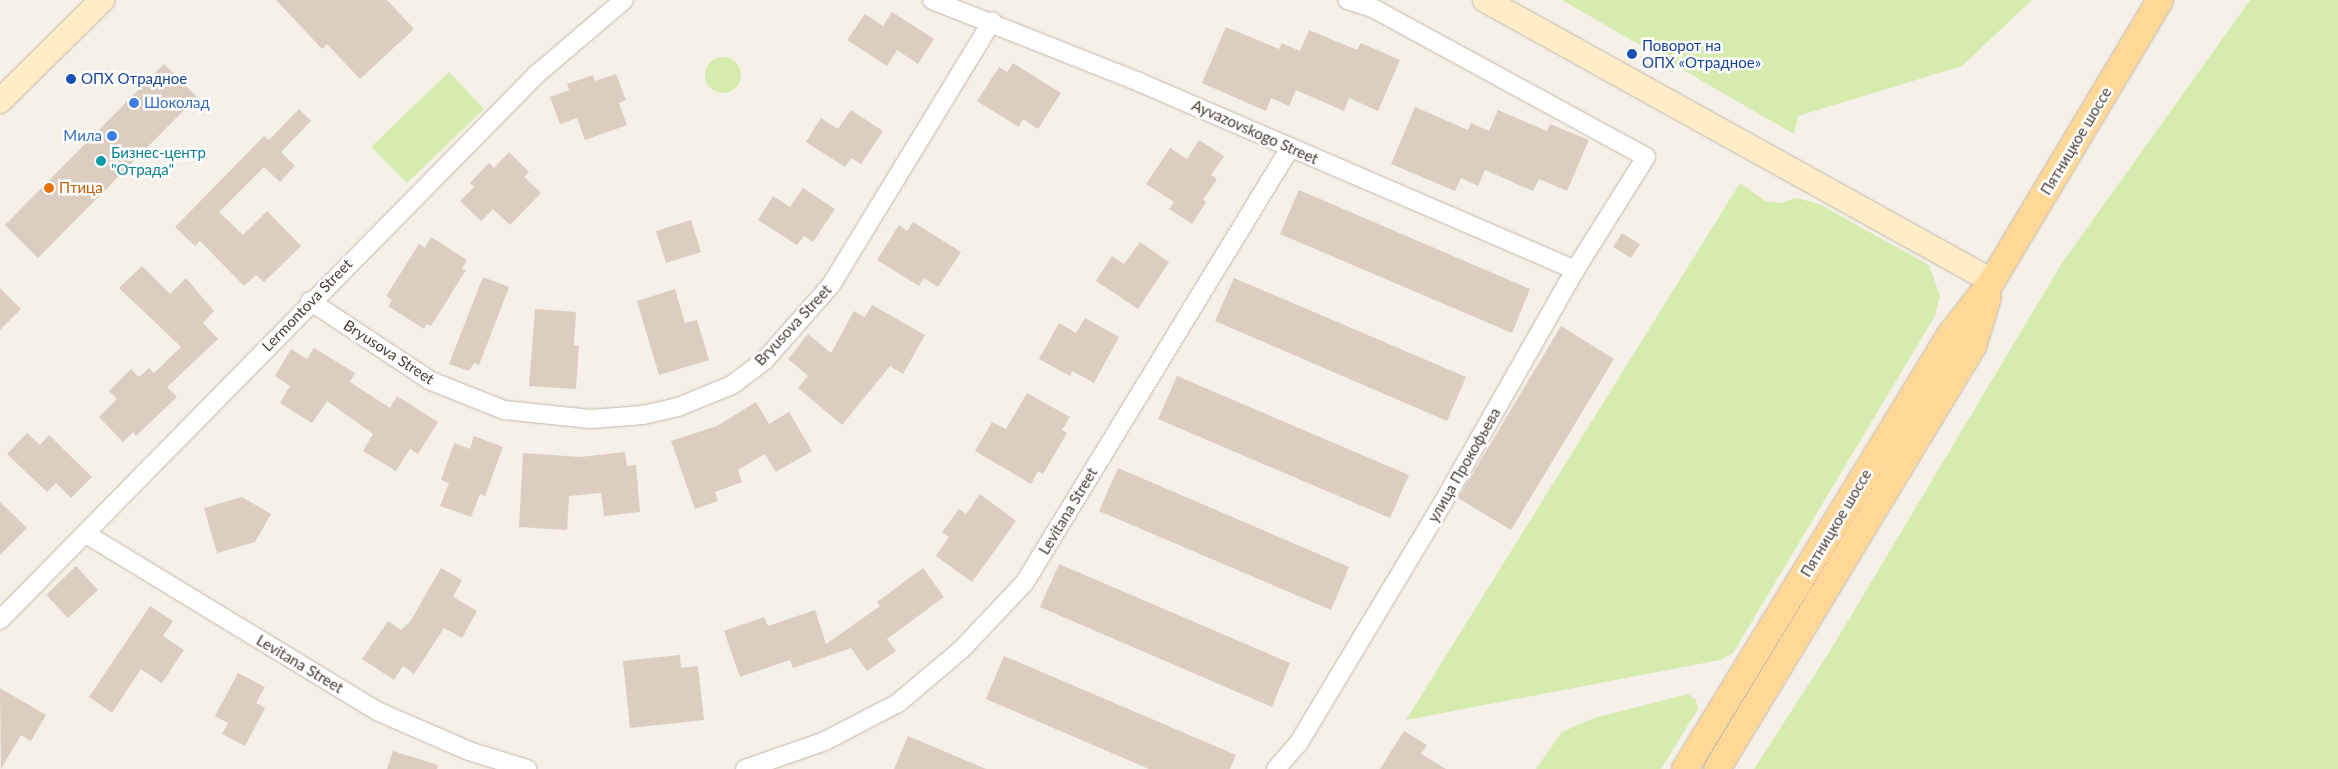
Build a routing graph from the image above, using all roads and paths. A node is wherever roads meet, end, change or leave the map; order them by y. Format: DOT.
graph roads {
  1 [pos="102,0"];
  2 [pos="624,0"];
  3 [pos="932,0"];
  4 [pos="1347,0"];
  5 [pos="1484,0"];
  6 [pos="2160,0"];
  7 [pos="992,21"];
  8 [pos="0,101"];
  9 [pos="1290,148"];
  10 [pos="1575,270"];
  11 [pos="1992,282"];
  12 [pos="310,301"];
  13 [pos="86,534"];
  14 [pos="0,620"];
  15 [pos="527,769"];
  16 [pos="745,769"];
  17 [pos="1276,769"];
  18 [pos="1685,769"];
  19 [pos="1717,769"];
  1 -- 8 [label="street"];
  2 -- 12 [label="street, Lermontova Street"];
  3 -- 7 [label="street, Ayvazovskogo Street"];
  4 -- 10 [label="street, улица Прокофьева"];
  5 -- 11 [label="street"];
  6 -- 11 [label="main road, Пятницкое шоссе"];
  7 -- 9 [label="street, Ayvazovskogo Street"];
  7 -- 12 [label="street, Bryusova Street"];
  9 -- 10 [label="street, Ayvazovskogo Street"];
  9 -- 16 [label="street, Levitana Street"];
  10 -- 17 [label="street, улица Прокофьева"];
  11 -- 18 [label="main road, Пятницкое шоссе"];
  11 -- 19 [label="main road, Пятницкое шоссе"];
  12 -- 13 [label="street, Lermontova Street"];
  13 -- 14 [label="street, Lermontova Street"];
  13 -- 15 [label="street, Levitana Street"];
}
